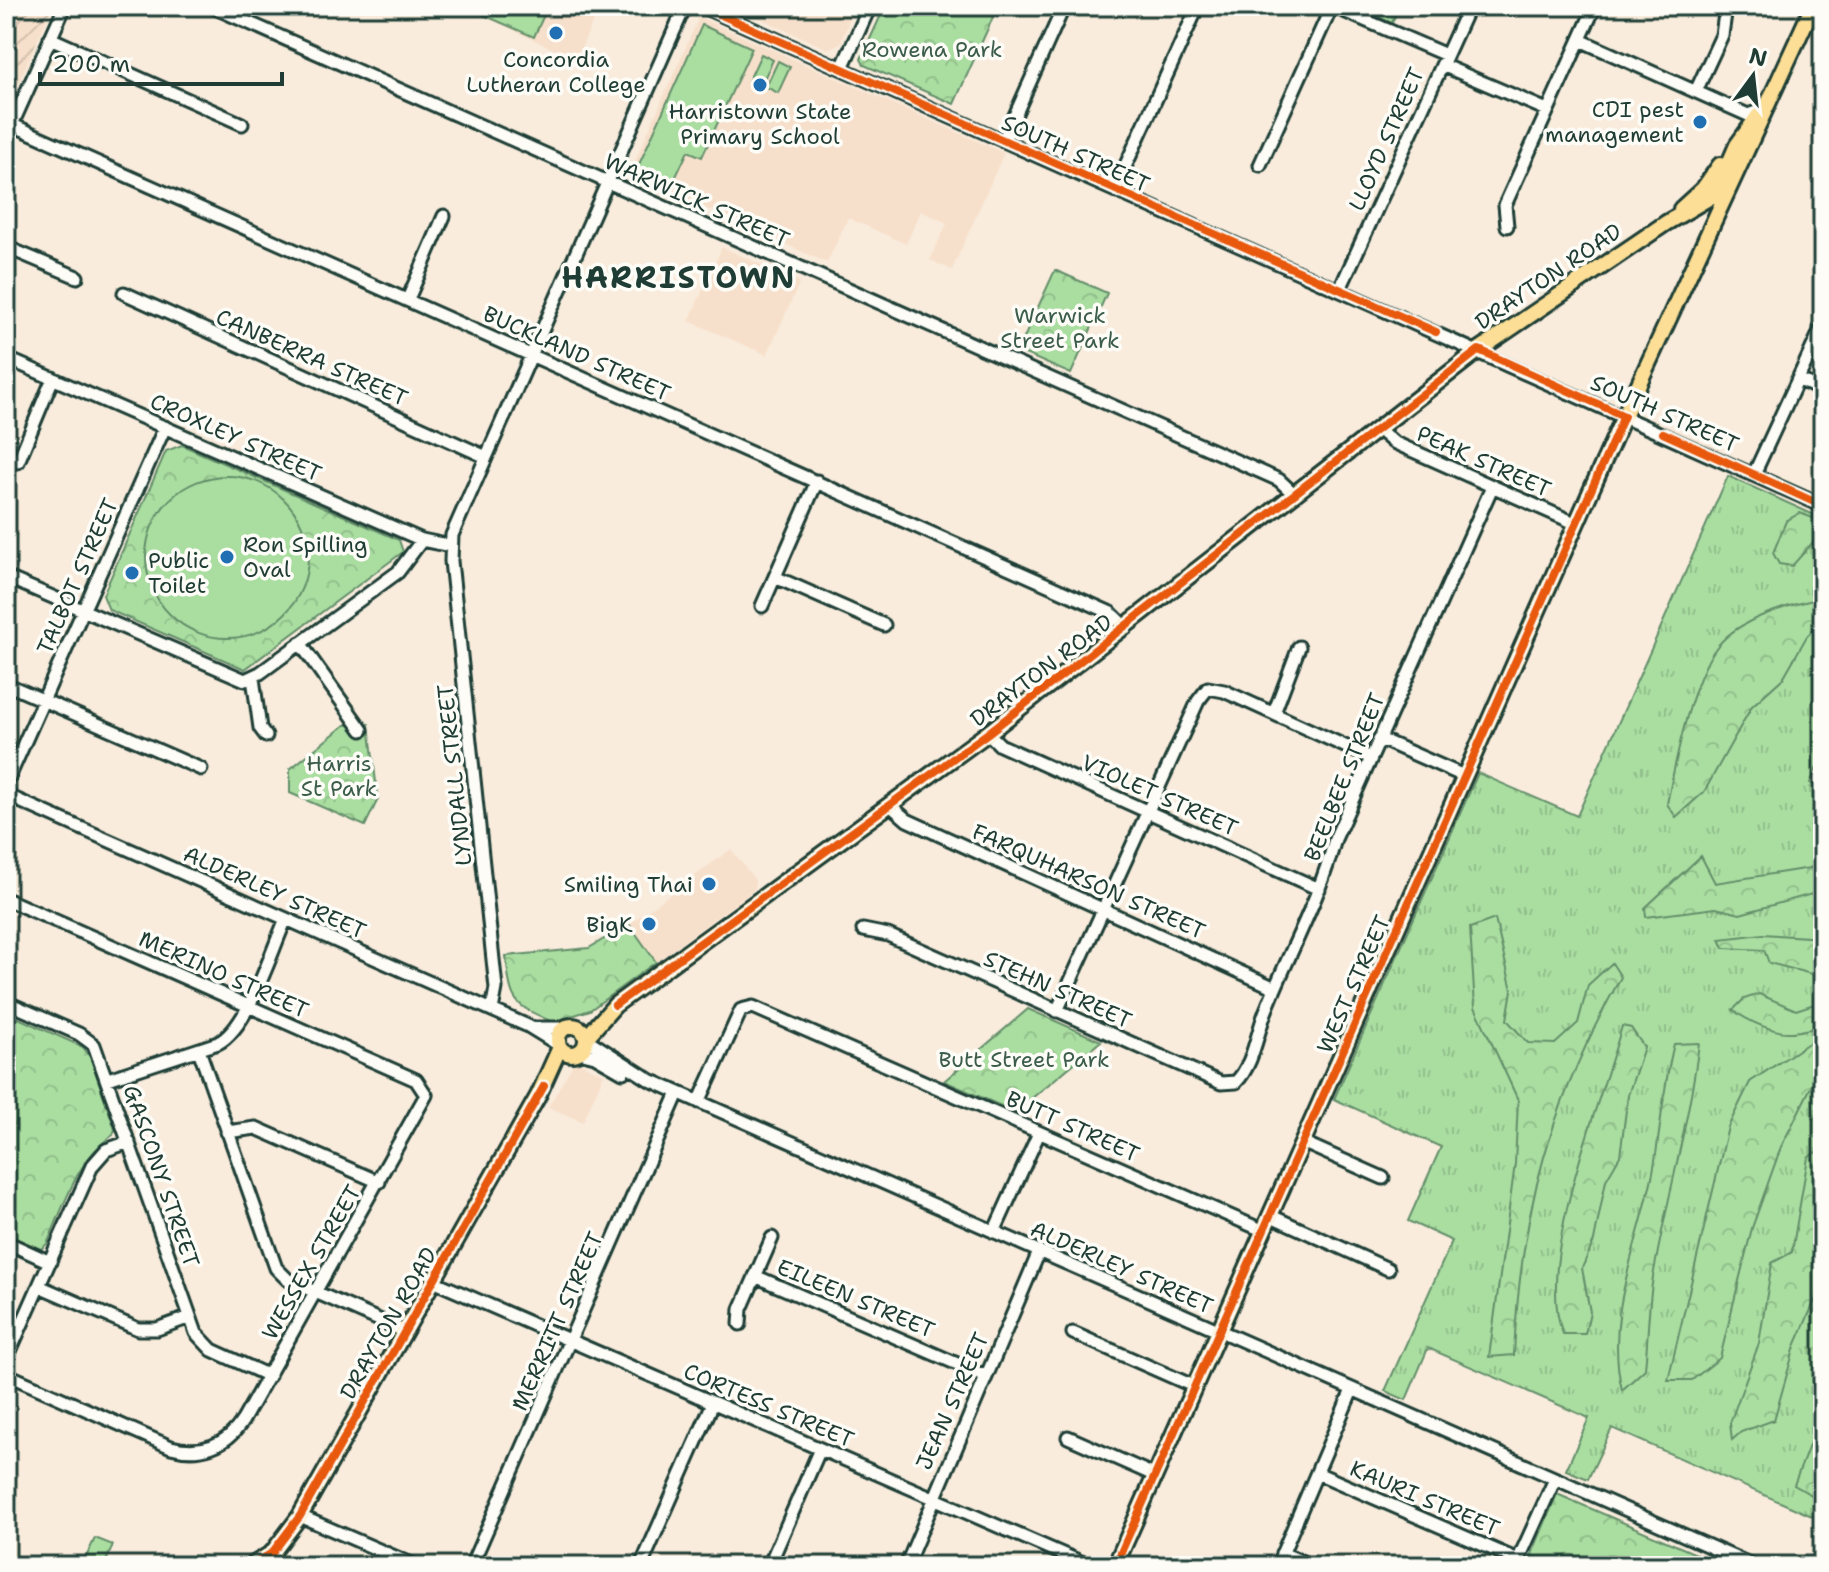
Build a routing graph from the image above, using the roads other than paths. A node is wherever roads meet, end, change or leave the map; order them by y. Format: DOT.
graph roads {
  1 [pos="65,6"];
  2 [pos="211,6"];
  3 [pos="685,6"];
  4 [pos="701,6"];
  5 [pos="870,6"];
  6 [pos="1064,6"];
  7 [pos="1198,6"];
  8 [pos="1332,6"];
  9 [pos="1469,6"];
  10 [pos="1595,6"];
  11 [pos="1813,6"];
  12 [pos="1725,14"];
  13 [pos="50,38"];
  14 [pos="1580,40"];
  15 [pos="1444,60"];
  16 [pos="842,68"];
  17 [pos="1696,91"];
  18 [pos="1547,110"];
  19 [pos="1759,110"];
  20 [pos="9,123"];
  21 [pos="242,124"];
  22 [pos="1752,130"];
  23 [pos="6,138"];
  24 [pos="1004,140"];
  25 [pos="1737,145"];
  26 [pos="1260,165"];
  27 [pos="607,181"];
  28 [pos="1115,189"];
  29 [pos="1716,195"];
  30 [pos="444,216"];
  31 [pos="1666,223"];
  32 [pos="1507,226"];
  33 [pos="6,247"];
  34 [pos="1695,261"];
  35 [pos="77,277"];
  36 [pos="1340,289"];
  37 [pos="124,293"];
  38 [pos="408,299"];
  39 [pos="1823,325"];
  40 [pos="1479,350"];
  41 [pos="530,355"];
  42 [pos="6,358"];
  43 [pos="53,378"];
  44 [pos="1798,379"];
  45 [pos="1823,391"];
  46 [pos="1624,416"];
  47 [pos="165,427"];
  48 [pos="1378,429"];
  49 [pos="484,456"];
  50 [pos="18,462"];
  51 [pos="1754,474"];
  52 [pos="817,481"];
  53 [pos="1492,487"];
  54 [pos="1295,495"];
  55 [pos="1823,506"];
  56 [pos="1577,524"];
  57 [pos="422,540"];
  58 [pos="452,540"];
  59 [pos="6,577"];
  60 [pos="775,577"];
  61 [pos="762,606"];
  62 [pos="83,611"];
  63 [pos="884,625"];
  64 [pos="1126,628"];
  65 [pos="300,643"];
  66 [pos="1299,647"];
  67 [pos="253,678"];
  68 [pos="6,684"];
  69 [pos="43,700"];
  70 [pos="1274,713"];
  71 [pos="362,730"];
  72 [pos="988,733"];
  73 [pos="266,736"];
  74 [pos="1380,739"];
  75 [pos="1371,758"];
  76 [pos="201,769"];
  77 [pos="1464,776"];
  78 [pos="6,784"];
  79 [pos="6,795"];
  80 [pos="890,805"];
  81 [pos="1148,812"];
  82 [pos="1319,889"];
  83 [pos="6,899"];
  84 [pos="1104,908"];
  85 [pos="286,919"];
  86 [pos="863,930"];
  87 [pos="1275,988"];
  88 [pos="6,1002"];
  89 [pos="615,1005"];
  90 [pos="247,1006"];
  91 [pos="492,1010"];
  92 [pos="1057,1011"];
  93 [pos="528,1026"];
  94 [pos="569,1027"];
  95 [pos="574,1046"];
  96 [pos="199,1050"];
  97 [pos="108,1079"];
  98 [pos="1236,1082"];
  99 [pos="424,1088"];
  100 [pos="678,1093"];
  101 [pos="699,1102"];
  102 [pos="227,1132"];
  103 [pos="1039,1133"];
  104 [pos="129,1142"];
  105 [pos="1302,1142"];
  106 [pos="1383,1178"];
  107 [pos="379,1182"];
  108 [pos="1269,1215"];
  109 [pos="1262,1230"];
  110 [pos="994,1232"];
  111 [pos="772,1238"];
  112 [pos="6,1242"];
  113 [pos="1039,1252"];
  114 [pos="50,1262"];
  115 [pos="1388,1269"];
  116 [pos="755,1276"];
  117 [pos="433,1281"];
  118 [pos="39,1286"];
  119 [pos="316,1293"];
  120 [pos="190,1317"];
  121 [pos="740,1324"];
  122 [pos="404,1331"];
  123 [pos="1217,1331"];
  124 [pos="1073,1333"];
  125 [pos="570,1341"];
  126 [pos="6,1360"];
  127 [pos="6,1374"];
  128 [pos="269,1376"];
  129 [pos="985,1376"];
  130 [pos="1193,1386"];
  131 [pos="1352,1390"];
  132 [pos="713,1403"];
  133 [pos="1068,1437"];
  134 [pos="820,1449"];
  135 [pos="1317,1473"];
  136 [pos="1154,1475"];
  137 [pos="1555,1479"];
  138 [pos="933,1498"];
  139 [pos="300,1516"];
  140 [pos="1282,1553"];
  141 [pos="1517,1563"];
  142 [pos="251,1566"];
  143 [pos="416,1566"];
  144 [pos="471,1566"];
  145 [pos="641,1566"];
  146 [pos="769,1566"];
  147 [pos="906,1566"];
  148 [pos="1090,1566"];
  149 [pos="1115,1566"];
  150 [pos="1277,1566"];
  151 [pos="1312,1566"];
  152 [pos="1754,1566"];
  1 -- 13 [label="street"];
  2 -- 27 [label="street, WARWICK STREET"];
  3 -- 27 [label="street"];
  4 -- 16 [label="street, SOUTH STREET"];
  5 -- 16 [label="street"];
  6 -- 24 [label="street"];
  7 -- 28 [label="street"];
  8 -- 15 [label="street"];
  8 -- 26 [label="street"];
  9 -- 15 [label="street, LLOYD STREET"];
  10 -- 14 [label="street"];
  11 -- 19 [label="main road"];
  12 -- 17 [label="street"];
  13 -- 20 [label="street"];
  13 -- 21 [label="street"];
  14 -- 17 [label="street"];
  14 -- 18 [label="street"];
  15 -- 18 [label="street"];
  15 -- 36 [label="street, LLOYD STREET"];
  16 -- 24 [label="street, SOUTH STREET"];
  17 -- 19 [label="street"];
  18 -- 32 [label="street"];
  19 -- 22 [label="main road"];
  19 -- 22 [label="street"];
  20 -- 23 [label="street"];
  20 -- 38 [label="street, BUCKLAND STREET"];
  22 -- 25 [label="main road"];
  22 -- 29 [label="main road"];
  22 -- 34 [label="main road"];
  24 -- 28 [label="street, SOUTH STREET"];
  25 -- 29 [label="main road"];
  25 -- 31 [label="main road"];
  27 -- 41 [label="street"];
  27 -- 54 [label="street, WARWICK STREET"];
  28 -- 36 [label="street, SOUTH STREET"];
  29 -- 31 [label="main road"];
  29 -- 34 [label="main road"];
  30 -- 38 [label="street"];
  31 -- 40 [label="main road, DRAYTON ROAD"];
  33 -- 35 [label="street"];
  34 -- 46 [label="main road, WEST STREET"];
  36 -- 40 [label="street, SOUTH STREET"];
  37 -- 49 [label="street, CANBERRA STREET"];
  38 -- 41 [label="street, BUCKLAND STREET"];
  39 -- 44 [label="street"];
  40 -- 46 [label="street, SOUTH STREET"];
  40 -- 48 [label="main road, DRAYTON ROAD"];
  41 -- 49 [label="street"];
  41 -- 52 [label="street, BUCKLAND STREET"];
  42 -- 43 [label="street, CROXLEY STREET"];
  43 -- 47 [label="street, CROXLEY STREET"];
  43 -- 50 [label="street"];
  44 -- 45 [label="street"];
  44 -- 51 [label="street"];
  46 -- 51 [label="street, SOUTH STREET"];
  46 -- 56 [label="main road, WEST STREET"];
  47 -- 57 [label="street, CROXLEY STREET"];
  47 -- 62 [label="street, TALBOT STREET"];
  48 -- 53 [label="street, PEAK STREET"];
  48 -- 54 [label="main road, DRAYTON ROAD"];
  49 -- 58 [label="street"];
  51 -- 55 [label="street, SOUTH STREET"];
  52 -- 60 [label="street"];
  52 -- 64 [label="street, BUCKLAND STREET"];
  53 -- 56 [label="street, PEAK STREET"];
  53 -- 74 [label="street, BEELBEE STREET"];
  54 -- 64 [label="main road, DRAYTON ROAD"];
  56 -- 77 [label="main road, WEST STREET"];
  57 -- 58 [label="street, CROXLEY STREET"];
  57 -- 65 [label="street"];
  58 -- 91 [label="street, LYNDALL STREET"];
  59 -- 62 [label="street"];
  60 -- 61 [label="street"];
  60 -- 63 [label="street"];
  62 -- 67 [label="street"];
  62 -- 69 [label="street, TALBOT STREET"];
  64 -- 72 [label="main road, DRAYTON ROAD"];
  65 -- 67 [label="street"];
  65 -- 71 [label="street"];
  66 -- 70 [label="street"];
  67 -- 73 [label="street"];
  68 -- 69 [label="street"];
  69 -- 76 [label="street"];
  69 -- 78 [label="street, TALBOT STREET"];
  70 -- 75 [label="street"];
  70 -- 81 [label="street"];
  72 -- 80 [label="main road, DRAYTON ROAD"];
  72 -- 81 [label="street, VIOLET STREET"];
  74 -- 75 [label="street, BEELBEE STREET"];
  74 -- 77 [label="street"];
  75 -- 82 [label="street, BEELBEE STREET"];
  77 -- 105 [label="main road, WEST STREET"];
  79 -- 85 [label="street, ALDERLEY STREET"];
  80 -- 84 [label="street, FARQUHARSON STREET"];
  80 -- 89 [label="main road, DRAYTON ROAD"];
  81 -- 82 [label="street, VIOLET STREET"];
  81 -- 84 [label="street"];
  82 -- 87 [label="street, BEELBEE STREET"];
  83 -- 90 [label="street, MERINO STREET"];
  84 -- 87 [label="street, FARQUHARSON STREET"];
  84 -- 92 [label="street"];
  85 -- 90 [label="street"];
  85 -- 91 [label="street, ALDERLEY STREET"];
  86 -- 92 [label="street, STEHN STREET"];
  87 -- 98 [label="street, BEELBEE STREET"];
  88 -- 97 [label="street, GASCONY STREET"];
  89 -- 94 [label="main road, DRAYTON ROAD"];
  89 -- 95 [label="main road, DRAYTON ROAD"];
  90 -- 96 [label="street"];
  90 -- 99 [label="street, MERINO STREET"];
  91 -- 93 [label="street, ALDERLEY STREET"];
  92 -- 98 [label="street, STEHN STREET"];
  93 -- 94 [label="street, ALDERLEY STREET"];
  93 -- 95 [label="street, ALDERLEY STREET"];
  94 -- 95 [label="main road"];
  94 -- 95 [label="main road"];
  95 -- 100 [label="street, ALDERLEY STREET"];
  95 -- 117 [label="main road, DRAYTON ROAD"];
  96 -- 97 [label="street"];
  96 -- 102 [label="street"];
  97 -- 104 [label="street, GASCONY STREET"];
  99 -- 107 [label="street, WESSEX STREET"];
  100 -- 101 [label="street, ALDERLEY STREET"];
  100 -- 125 [label="street, MERRITT STREET"];
  101 -- 103 [label="street, BUTT STREET"];
  101 -- 110 [label="street, ALDERLEY STREET"];
  102 -- 107 [label="street"];
  102 -- 119 [label="street"];
  103 -- 109 [label="street, BUTT STREET"];
  103 -- 110 [label="street"];
  104 -- 114 [label="street"];
  104 -- 120 [label="street, GASCONY STREET"];
  105 -- 106 [label="street"];
  105 -- 108 [label="main road, WEST STREET"];
  107 -- 119 [label="street, WESSEX STREET"];
  108 -- 109 [label="main road, WEST STREET"];
  108 -- 115 [label="street"];
  109 -- 123 [label="main road, WEST STREET"];
  110 -- 113 [label="street, ALDERLEY STREET"];
  111 -- 116 [label="street"];
  112 -- 114 [label="street"];
  113 -- 123 [label="street, ALDERLEY STREET"];
  113 -- 129 [label="street, JEAN STREET"];
  114 -- 118 [label="street"];
  116 -- 121 [label="street"];
  116 -- 129 [label="street, EILEEN STREET"];
  117 -- 122 [label="main road, DRAYTON ROAD"];
  117 -- 125 [label="street, CORTESS STREET"];
  118 -- 120 [label="street"];
  118 -- 126 [label="street"];
  119 -- 122 [label="street"];
  119 -- 128 [label="street, WESSEX STREET"];
  120 -- 128 [label="street, GASCONY STREET"];
  122 -- 139 [label="main road, DRAYTON ROAD"];
  123 -- 130 [label="main road, WEST STREET"];
  123 -- 131 [label="street, ALDERLEY STREET"];
  124 -- 130 [label="street"];
  125 -- 132 [label="street, CORTESS STREET"];
  125 -- 144 [label="street, MERRITT STREET"];
  127 -- 128 [label="street, WESSEX STREET"];
  129 -- 138 [label="street, JEAN STREET"];
  130 -- 136 [label="main road, WEST STREET"];
  131 -- 135 [label="street"];
  131 -- 137 [label="street, ALDERLEY STREET"];
  132 -- 134 [label="street, CORTESS STREET"];
  132 -- 145 [label="street"];
  133 -- 136 [label="street"];
  134 -- 138 [label="street, CORTESS STREET"];
  134 -- 146 [label="street"];
  135 -- 140 [label="street"];
  135 -- 141 [label="street, KAURI STREET"];
  136 -- 149 [label="main road, WEST STREET"];
  137 -- 141 [label="street"];
  137 -- 152 [label="street, ALDERLEY STREET"];
  138 -- 147 [label="street, JEAN STREET"];
  138 -- 148 [label="street, CORTESS STREET"];
  139 -- 142 [label="main road, DRAYTON ROAD"];
  139 -- 143 [label="street"];
  140 -- 150 [label="street"];
  140 -- 151 [label="street"];
}
